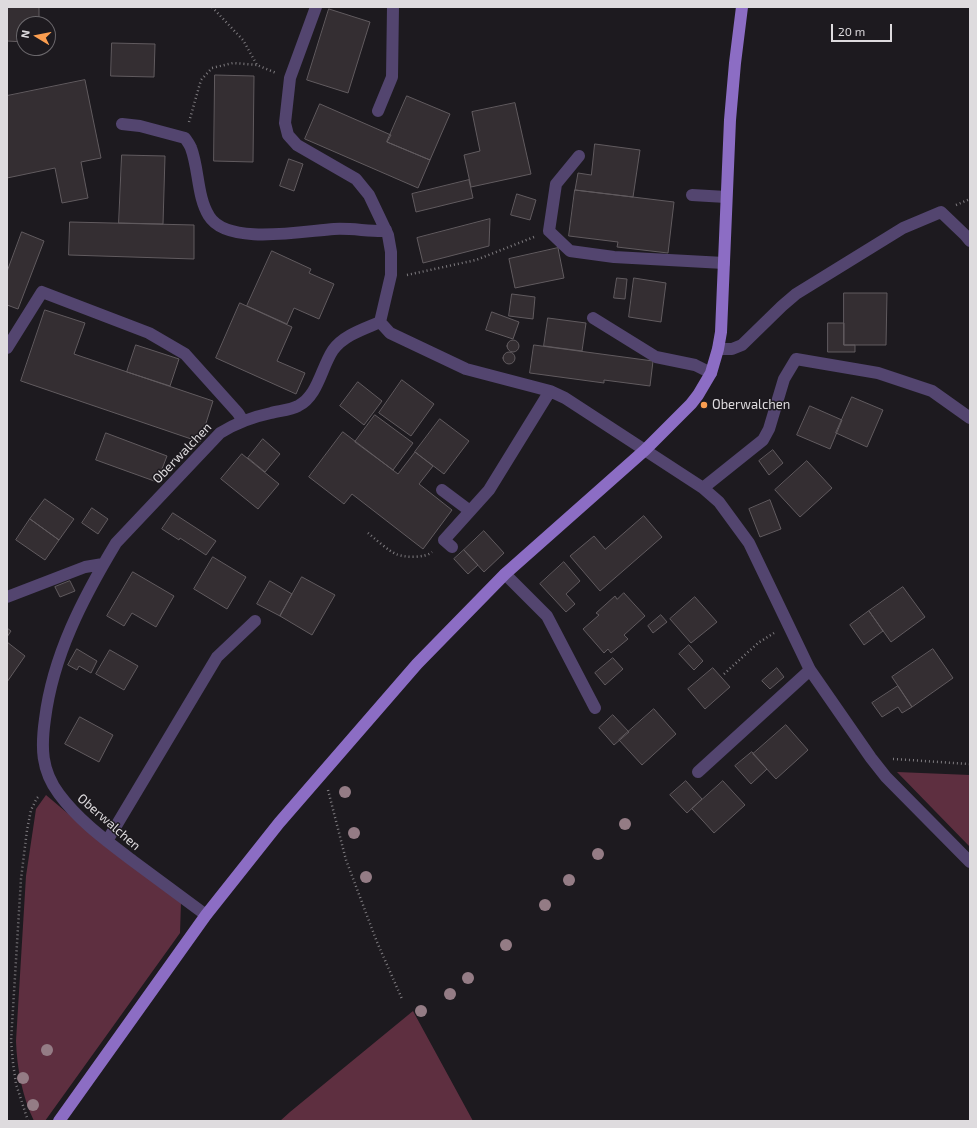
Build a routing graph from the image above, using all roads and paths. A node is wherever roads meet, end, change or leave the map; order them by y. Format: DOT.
graph roads {
  1 [pos="212,7"];
  2 [pos="316,7"];
  3 [pos="393,7"];
  4 [pos="742,7"];
  5 [pos="257,66"];
  6 [pos="290,78"];
  7 [pos="378,111"];
  8 [pos="122,124"];
  9 [pos="185,138"];
  10 [pos="579,156"];
  11 [pos="692,195"];
  12 [pos="726,197"];
  13 [pos="386,230"];
  14 [pos="549,231"];
  15 [pos="970,241"];
  16 [pos="724,263"];
  17 [pos="391,275"];
  18 [pos="594,318"];
  19 [pos="380,322"];
  20 [pos="7,348"];
  21 [pos="718,349"];
  22 [pos="711,373"];
  23 [pos="550,391"];
  24 [pos="970,418"];
  25 [pos="243,421"];
  26 [pos="645,450"];
  27 [pos="703,488"];
  28 [pos="442,490"];
  29 [pos="470,511"];
  30 [pos="368,533"];
  31 [pos="448,544"];
  32 [pos="104,564"];
  33 [pos="505,574"];
  34 [pos="7,597"];
  35 [pos="255,621"];
  36 [pos="788,625"];
  37 [pos="810,670"];
  38 [pos="724,674"];
  39 [pos="595,708"];
  40 [pos="871,758"];
  41 [pos="970,764"];
  42 [pos="323,772"];
  43 [pos="698,772"];
  44 [pos="51,783"];
  45 [pos="107,841"];
  46 [pos="970,862"];
  47 [pos="206,915"];
  48 [pos="402,999"];
  49 [pos="28,1121"];
  50 [pos="59,1121"];
  1 -- 5 [label="path"];
  2 -- 6 [label="street"];
  3 -- 7 [label="street"];
  4 -- 12 [label="main road"];
  5 -- 6 [label="path"];
  5 -- 9 [label="path"];
  6 -- 13 [label="street"];
  8 -- 9 [label="street"];
  9 -- 13 [label="street"];
  10 -- 14 [label="street"];
  11 -- 12 [label="street"];
  12 -- 16 [label="main road"];
  13 -- 17 [label="street"];
  14 -- 16 [label="street"];
  14 -- 17 [label="path"];
  15 -- 21 [label="street"];
  16 -- 21 [label="main road"];
  17 -- 19 [label="street"];
  18 -- 22 [label="street"];
  19 -- 23 [label="street"];
  19 -- 25 [label="street, Oberwalchen"];
  20 -- 25 [label="street"];
  21 -- 22 [label="main road"];
  22 -- 26 [label="main road"];
  23 -- 26 [label="street"];
  23 -- 29 [label="street"];
  24 -- 27 [label="street"];
  25 -- 32 [label="street, Oberwalchen"];
  26 -- 27 [label="street"];
  26 -- 33 [label="main road"];
  27 -- 36 [label="street"];
  28 -- 29 [label="street"];
  29 -- 31 [label="street"];
  30 -- 31 [label="path"];
  32 -- 34 [label="street"];
  32 -- 44 [label="street, Oberwalchen"];
  33 -- 39 [label="street"];
  33 -- 42 [label="main road"];
  35 -- 45 [label="street"];
  36 -- 37 [label="street"];
  36 -- 38 [label="path"];
  37 -- 40 [label="street"];
  37 -- 43 [label="street"];
  40 -- 41 [label="path"];
  40 -- 46 [label="street"];
  42 -- 47 [label="main road"];
  42 -- 48 [label="path"];
  44 -- 45 [label="street, Oberwalchen"];
  44 -- 49 [label="path"];
  45 -- 47 [label="street, Oberwalchen"];
  47 -- 50 [label="main road"];
}
